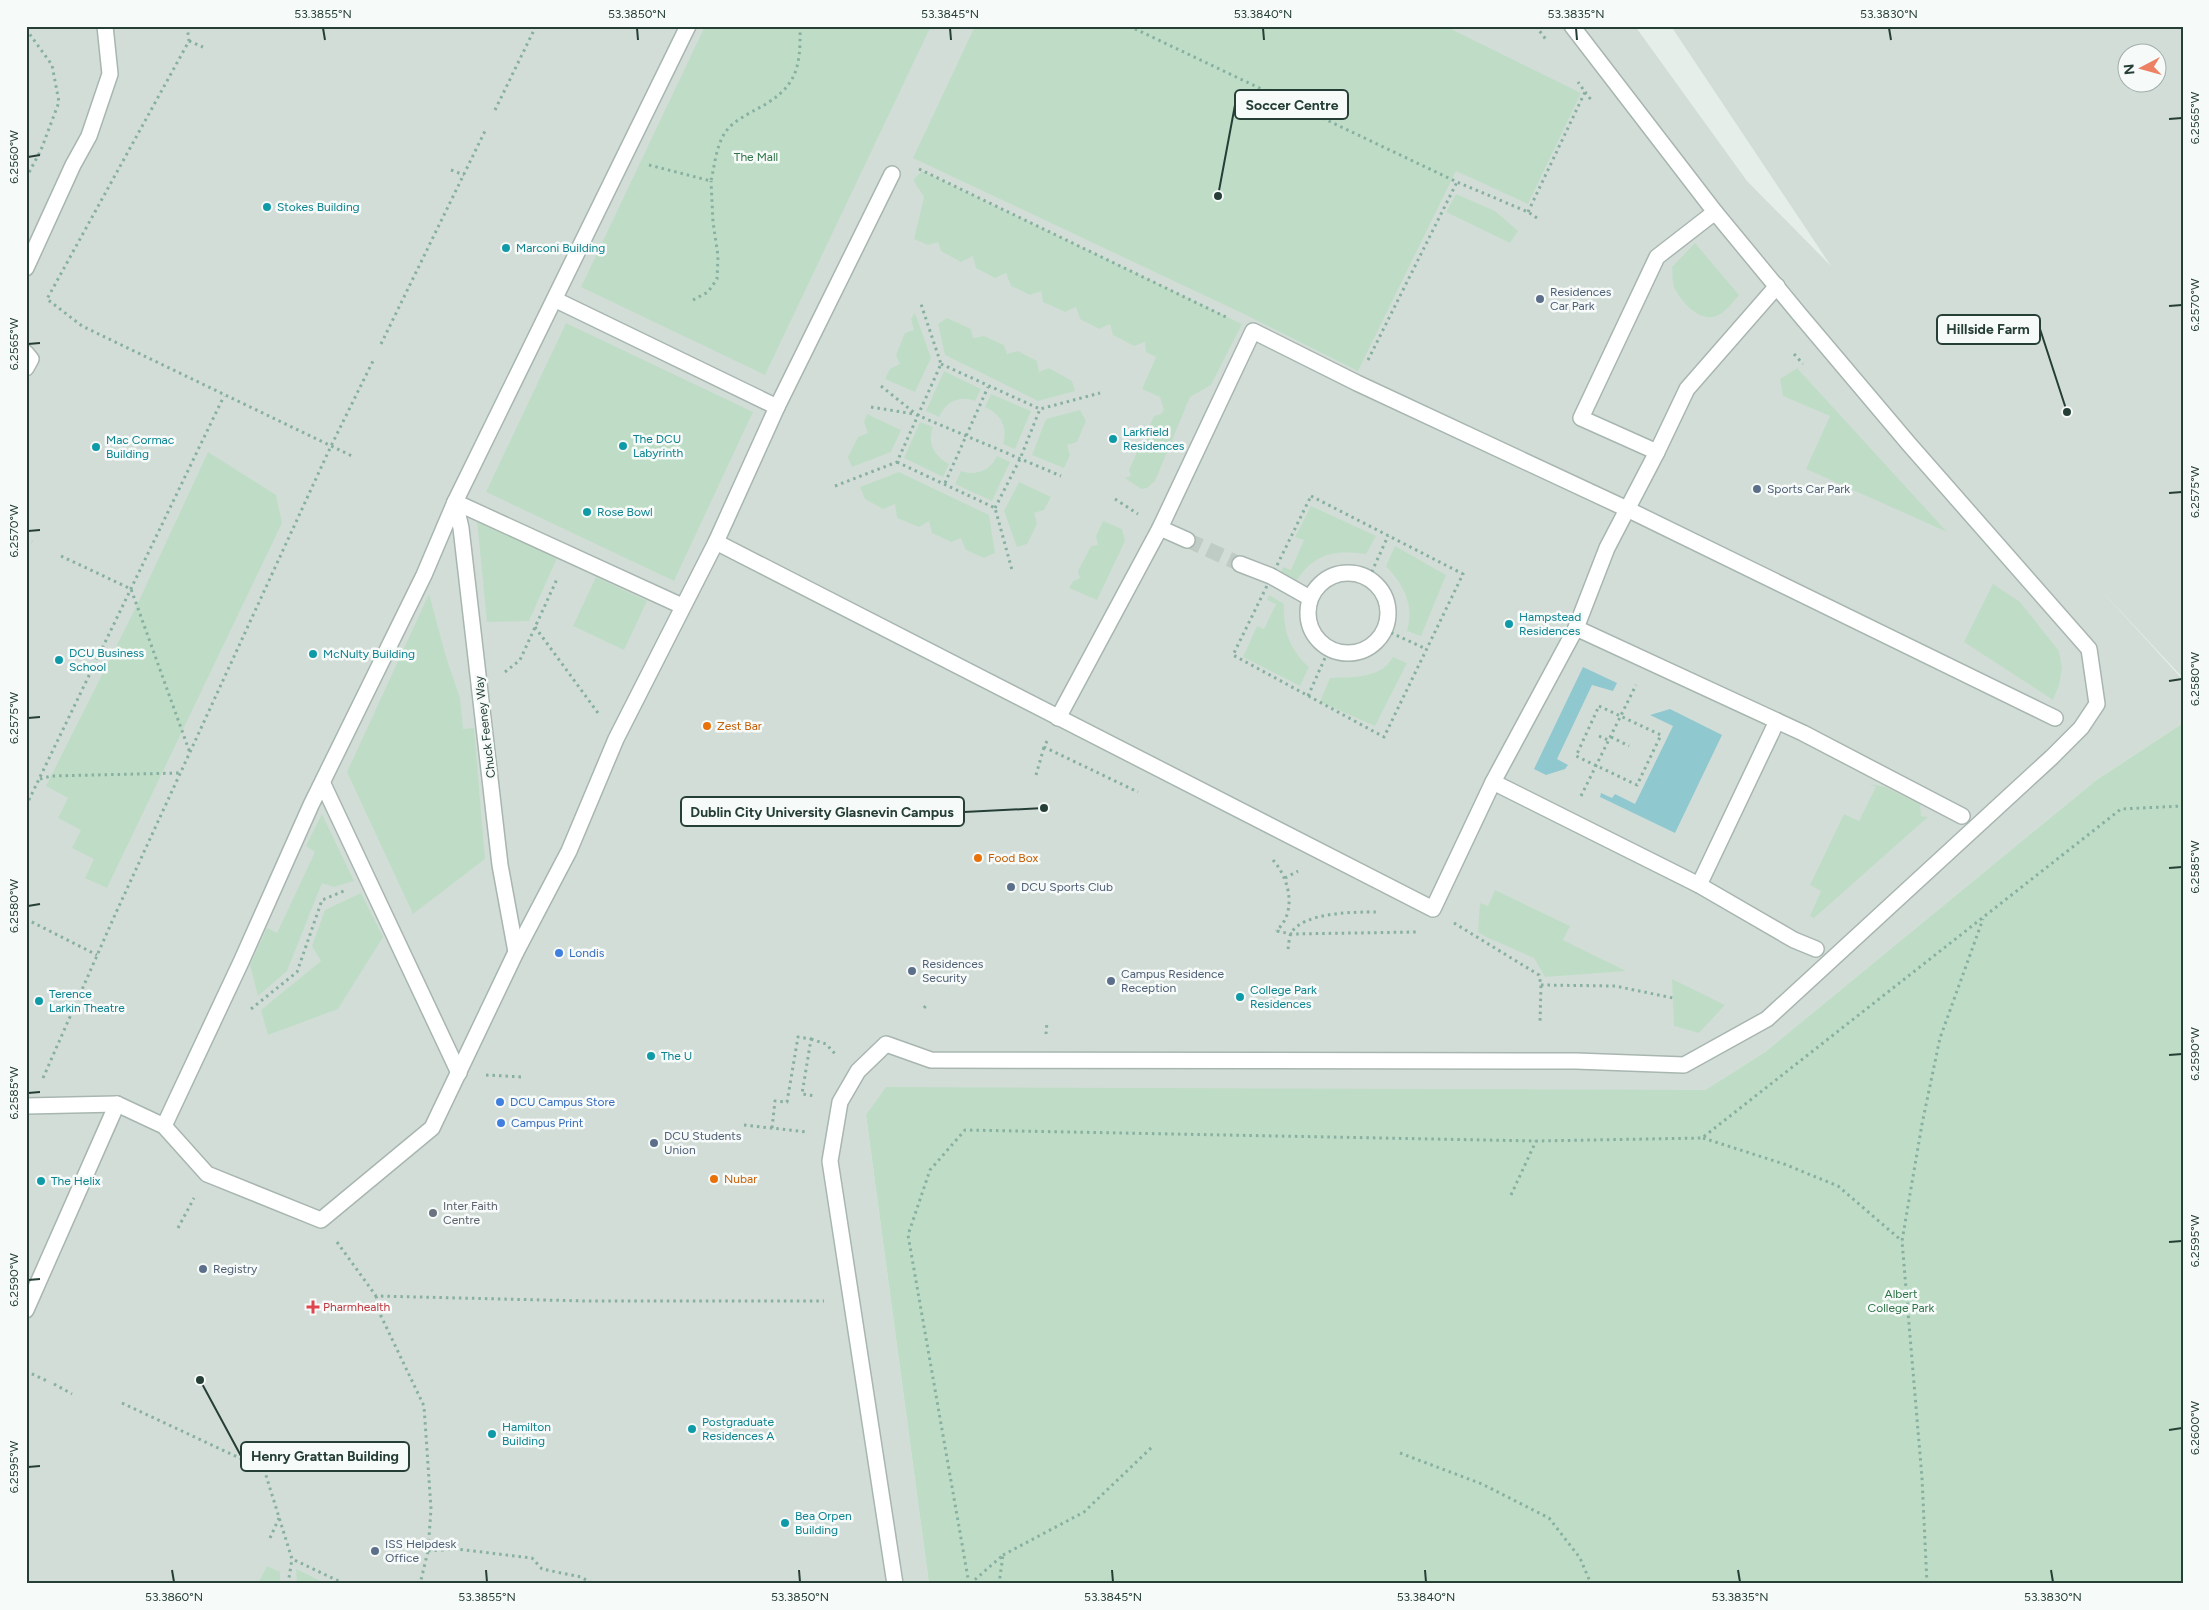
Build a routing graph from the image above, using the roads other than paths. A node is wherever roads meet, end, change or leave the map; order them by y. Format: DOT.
graph roads {
  1 [pos="105,26"];
  2 [pos="688,26"];
  3 [pos="1572,26"];
  4 [pos="892,174"];
  5 [pos="1715,212"];
  6 [pos="26,268"];
  7 [pos="1777,286"];
  8 [pos="556,300"];
  9 [pos="26,353"];
  10 [pos="26,368"];
  11 [pos="777,408"];
  12 [pos="1657,452"];
  13 [pos="455,502"];
  14 [pos="1627,509"];
  15 [pos="1160,528"];
  16 [pos="1187,540"];
  17 [pos="716,542"];
  18 [pos="1240,564"];
  19 [pos="1310,598"];
  20 [pos="682,606"];
  21 [pos="1576,628"];
  22 [pos="1058,718"];
  23 [pos="2055,718"];
  24 [pos="1777,721"];
  25 [pos="1493,782"];
  26 [pos="323,784"];
  27 [pos="1962,816"];
  28 [pos="1699,885"];
  29 [pos="1816,949"];
  30 [pos="516,952"];
  31 [pos="459,1073"];
  32 [pos="116,1104"];
  33 [pos="29,1106"];
  34 [pos="164,1126"];
  35 [pos="26,1310"];
  36 [pos="895,1584"];
  1 -- 6 [label="street"];
  2 -- 8 [label="street"];
  3 -- 5 [label="street"];
  4 -- 11 [label="street"];
  5 -- 7 [label="street"];
  5 -- 12 [label="street"];
  7 -- 12 [label="street"];
  7 -- 36 [label="street"];
  8 -- 11 [label="street"];
  8 -- 13 [label="street"];
  9 -- 10 [label="street"];
  11 -- 17 [label="street"];
  12 -- 14 [label="street"];
  13 -- 20 [label="street"];
  13 -- 26 [label="street"];
  13 -- 30 [label="street, Chuck Feeney Way"];
  14 -- 15 [label="street"];
  14 -- 21 [label="street"];
  14 -- 23 [label="street"];
  15 -- 16 [label="street"];
  15 -- 22 [label="street"];
  17 -- 20 [label="street"];
  17 -- 22 [label="street"];
  18 -- 19 [label="street"];
  19 -- 19 [label="street"];
  20 -- 30 [label="street"];
  21 -- 24 [label="street"];
  21 -- 25 [label="street"];
  22 -- 25 [label="street"];
  24 -- 27 [label="street"];
  24 -- 28 [label="street"];
  25 -- 28 [label="street"];
  26 -- 31 [label="street"];
  26 -- 34 [label="street"];
  28 -- 29 [label="street"];
  30 -- 31 [label="street"];
  31 -- 34 [label="street"];
  32 -- 33 [label="street"];
  32 -- 34 [label="street"];
  32 -- 35 [label="street"];
}
